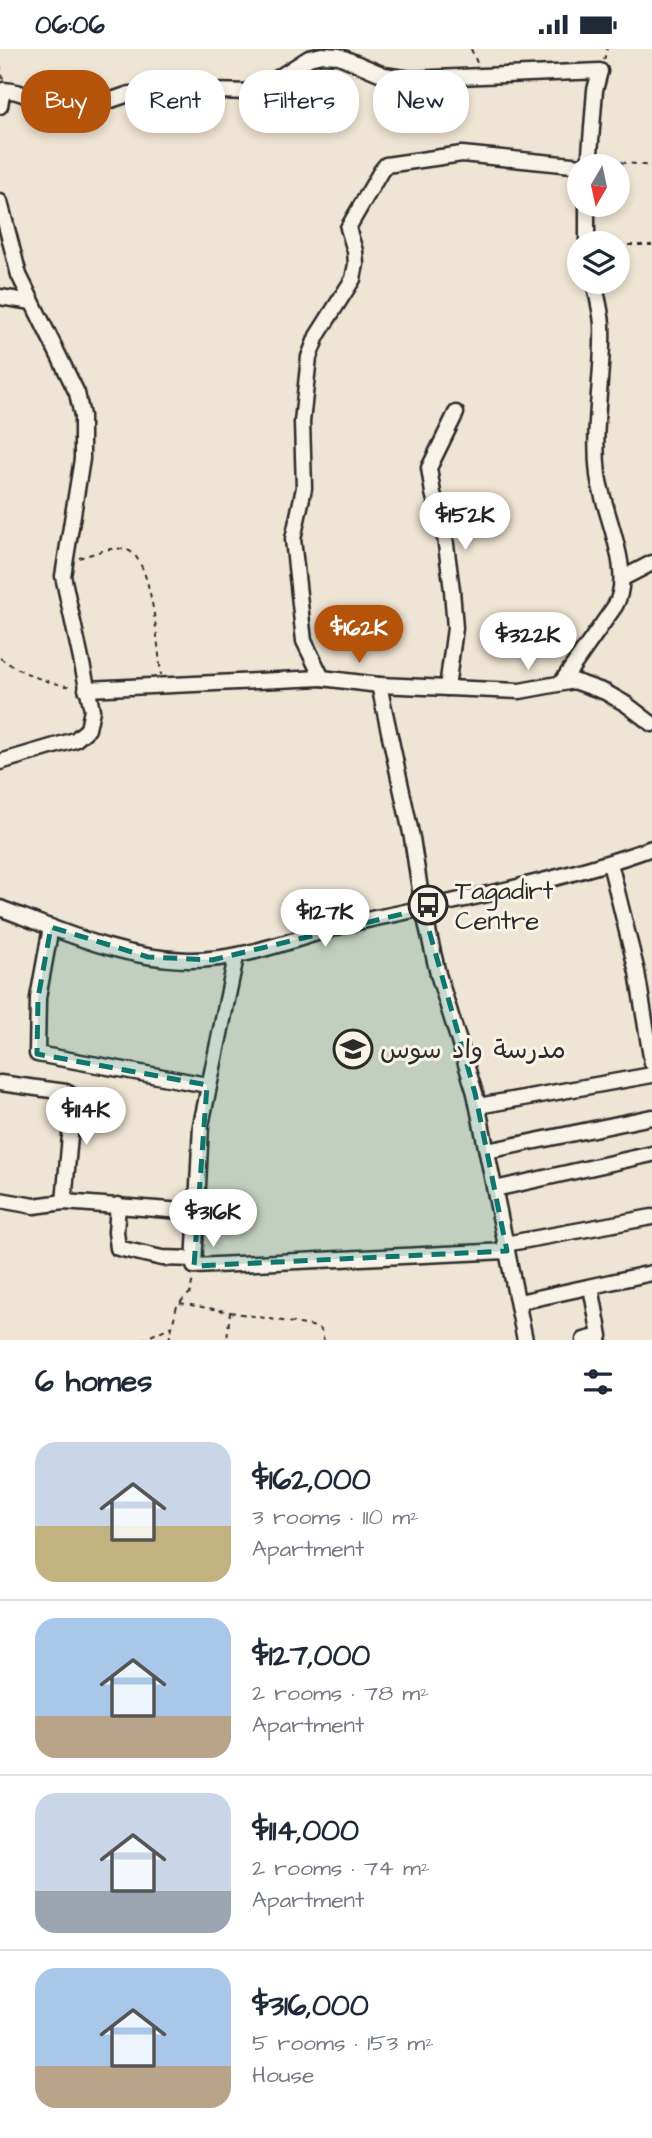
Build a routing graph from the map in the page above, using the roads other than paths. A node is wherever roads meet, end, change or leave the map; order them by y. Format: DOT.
graph roads {
  1 [pos="0,106"];
  2 [pos="588,154"];
  3 [pos="567,162"];
  4 [pos="0,202"];
  5 [pos="596,294"];
  6 [pos="0,297"];
  7 [pos="32,302"];
  8 [pos="456,413"];
  9 [pos="652,563"];
  10 [pos="623,578"];
  11 [pos="322,678"];
  12 [pos="561,683"];
  13 [pos="379,685"];
  14 [pos="447,688"];
  15 [pos="86,689"];
  16 [pos="652,724"];
  17 [pos="0,762"];
  18 [pos="652,848"];
  19 [pos="610,863"];
  20 [pos="0,908"];
  21 [pos="423,909"];
  22 [pos="51,927"];
  23 [pos="236,957"];
  24 [pos="652,1063"];
  25 [pos="652,1075"];
  26 [pos="0,1083"];
  27 [pos="208,1085"];
  28 [pos="478,1106"];
  29 [pos="652,1117"];
  30 [pos="487,1151"];
  31 [pos="652,1154"];
  32 [pos="495,1189"];
  33 [pos="0,1200"];
  34 [pos="64,1202"];
  35 [pos="118,1205"];
  36 [pos="196,1212"];
  37 [pos="652,1217"];
  38 [pos="506,1247"];
  39 [pos="194,1263"];
  40 [pos="652,1273"];
  41 [pos="591,1287"];
  42 [pos="519,1302"];
  43 [pos="525,1340"];
  44 [pos="584,1340"];
  1 -- 2 [label="street"];
  3 -- 11 [label="street"];
  4 -- 7 [label="street"];
  5 -- 10 [label="street"];
  6 -- 7 [label="street"];
  7 -- 15 [label="street"];
  8 -- 14 [label="street"];
  9 -- 10 [label="street"];
  10 -- 12 [label="street"];
  11 -- 13 [label="street"];
  11 -- 15 [label="street"];
  12 -- 14 [label="street"];
  12 -- 16 [label="street"];
  13 -- 14 [label="street"];
  13 -- 21 [label="street"];
  15 -- 17 [label="street"];
  18 -- 19 [label="street"];
  19 -- 21 [label="street"];
  19 -- 24 [label="street"];
  20 -- 22 [label="street"];
  21 -- 23 [label="street"];
  21 -- 28 [label="street"];
  22 -- 23 [label="street"];
  22 -- 27 [label="street"];
  23 -- 27 [label="street"];
  25 -- 28 [label="street"];
  26 -- 34 [label="street"];
  27 -- 36 [label="street"];
  28 -- 30 [label="street"];
  29 -- 30 [label="street"];
  30 -- 32 [label="street"];
  31 -- 32 [label="street"];
  32 -- 38 [label="street"];
  33 -- 34 [label="street"];
  34 -- 35 [label="street"];
  35 -- 36 [label="street"];
  35 -- 39 [label="street"];
  36 -- 39 [label="street"];
  37 -- 38 [label="street"];
  38 -- 39 [label="street"];
  38 -- 42 [label="street"];
  40 -- 41 [label="street"];
  41 -- 42 [label="street"];
  41 -- 44 [label="street"];
  42 -- 43 [label="street"];
}
